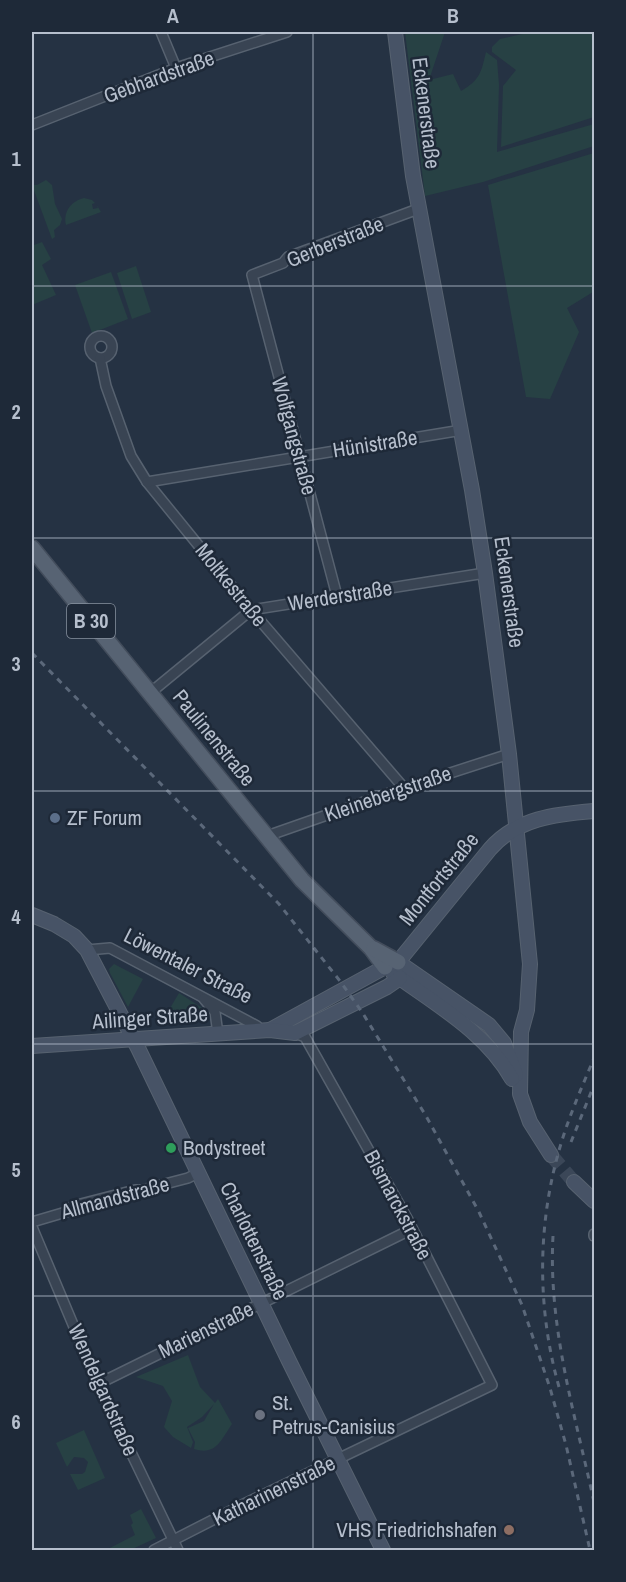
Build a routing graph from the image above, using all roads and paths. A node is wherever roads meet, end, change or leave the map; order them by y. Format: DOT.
graph roads {
  1 [pos="161,32"];
  2 [pos="287,32"];
  3 [pos="395,32"];
  4 [pos="176,68"];
  5 [pos="32,125"];
  6 [pos="418,209"];
  7 [pos="252,276"];
  8 [pos="100,358"];
  9 [pos="462,430"];
  10 [pos="300,456"];
  11 [pos="147,482"];
  12 [pos="32,548"];
  13 [pos="485,573"];
  14 [pos="337,596"];
  15 [pos="251,610"];
  16 [pos="150,693"];
  17 [pos="509,754"];
  18 [pos="404,788"];
  19 [pos="594,811"];
  20 [pos="516,827"];
  21 [pos="267,836"];
  22 [pos="32,915"];
  23 [pos="87,950"];
  24 [pos="392,964"];
  25 [pos="400,978"];
  26 [pos="201,995"];
  27 [pos="265,1031"];
  28 [pos="521,1032"];
  29 [pos="295,1033"];
  30 [pos="218,1034"];
  31 [pos="474,1034"];
  32 [pos="133,1040"];
  33 [pos="504,1043"];
  34 [pos="32,1046"];
  35 [pos="520,1094"];
  36 [pos="551,1155"];
  37 [pos="198,1173"];
  38 [pos="574,1182"];
  39 [pos="594,1201"];
  40 [pos="32,1222"];
  41 [pos="410,1225"];
  42 [pos="32,1227"];
  43 [pos="261,1303"];
  44 [pos="98,1384"];
  45 [pos="492,1385"];
  46 [pos="337,1460"];
  47 [pos="173,1540"];
  48 [pos="154,1551"];
  49 [pos="178,1551"];
  50 [pos="383,1551"];
  1 -- 4 [label="street"];
  2 -- 4 [label="street, Gebhardstraße"];
  3 -- 6 [label="main road, Eckenerstraße"];
  4 -- 5 [label="street, Gebhardstraße"];
  6 -- 7 [label="street, Gerberstraße"];
  6 -- 9 [label="main road, Eckenerstraße"];
  7 -- 10 [label="street, Wolfgangstraße"];
  8 -- 11 [label="street, Moltkestraße"];
  9 -- 10 [label="street, Hünistraße"];
  9 -- 13 [label="main road, Eckenerstraße"];
  10 -- 11 [label="street, Hünistraße"];
  10 -- 14 [label="street, Wolfgangstraße"];
  11 -- 15 [label="street, Moltkestraße"];
  12 -- 16 [label="main road, Paulinenstraße / B 30"];
  13 -- 14 [label="street, Werderstraße"];
  13 -- 17 [label="main road, Eckenerstraße"];
  14 -- 15 [label="street, Werderstraße"];
  15 -- 16 [label="street"];
  15 -- 18 [label="street, Moltkestraße"];
  16 -- 21 [label="main road, Paulinenstraße / B 30"];
  17 -- 18 [label="street, Kleinebergstraße"];
  17 -- 20 [label="main road, Eckenerstraße"];
  18 -- 21 [label="street, Kleinebergstraße"];
  19 -- 20 [label="main road"];
  20 -- 24 [label="main road, Montfortstraße"];
  20 -- 28 [label="main road, Eckenerstraße"];
  21 -- 24 [label="main road, Paulinenstraße / B 30"];
  22 -- 23 [label="main road"];
  23 -- 26 [label="street, Löwentaler Straße"];
  23 -- 32 [label="main road, Charlottenstraße"];
  24 -- 25 [label="main road, Paulinenstraße / B 30"];
  24 -- 27 [label="main road, Ailinger Straße"];
  24 -- 33 [label="main road, Paulinenstraße"];
  25 -- 29 [label="main road"];
  25 -- 31 [label="main road, Paulinenstraße / B 30"];
  26 -- 27 [label="street, Löwentaler Straße"];
  26 -- 30 [label="street"];
  27 -- 29 [label="main road, Ailinger Straße"];
  27 -- 30 [label="main road, Ailinger Straße"];
  28 -- 33 [label="main road"];
  28 -- 35 [label="main road, Eckenerstraße"];
  29 -- 41 [label="street, Bismarckstraße"];
  30 -- 32 [label="main road, Ailinger Straße"];
  31 -- 33 [label="main road, B 30"];
  31 -- 35 [label="main road, Paulinenstraße"];
  32 -- 34 [label="main road, Ailinger Straße"];
  32 -- 37 [label="main road, Charlottenstraße"];
  33 -- 35 [label="main road, Paulinenstraße"];
  35 -- 36 [label="main road, Eckenerstraße"];
  37 -- 40 [label="street, Allmandstraße"];
  37 -- 43 [label="main road, Charlottenstraße"];
  38 -- 39 [label="main road"];
  41 -- 43 [label="street, Marienstraße"];
  41 -- 45 [label="street, Bismarckstraße"];
  42 -- 44 [label="street, Wendelgardstraße"];
  43 -- 44 [label="street, Marienstraße"];
  43 -- 46 [label="main road, Charlottenstraße"];
  44 -- 47 [label="street, Wendelgardstraße"];
  45 -- 46 [label="street, Katharinenstraße"];
  46 -- 47 [label="street, Katharinenstraße"];
  46 -- 50 [label="main road, Charlottenstraße"];
  47 -- 48 [label="street, Katharinenstraße"];
  47 -- 49 [label="street, Wendelgardstraße"];
}
